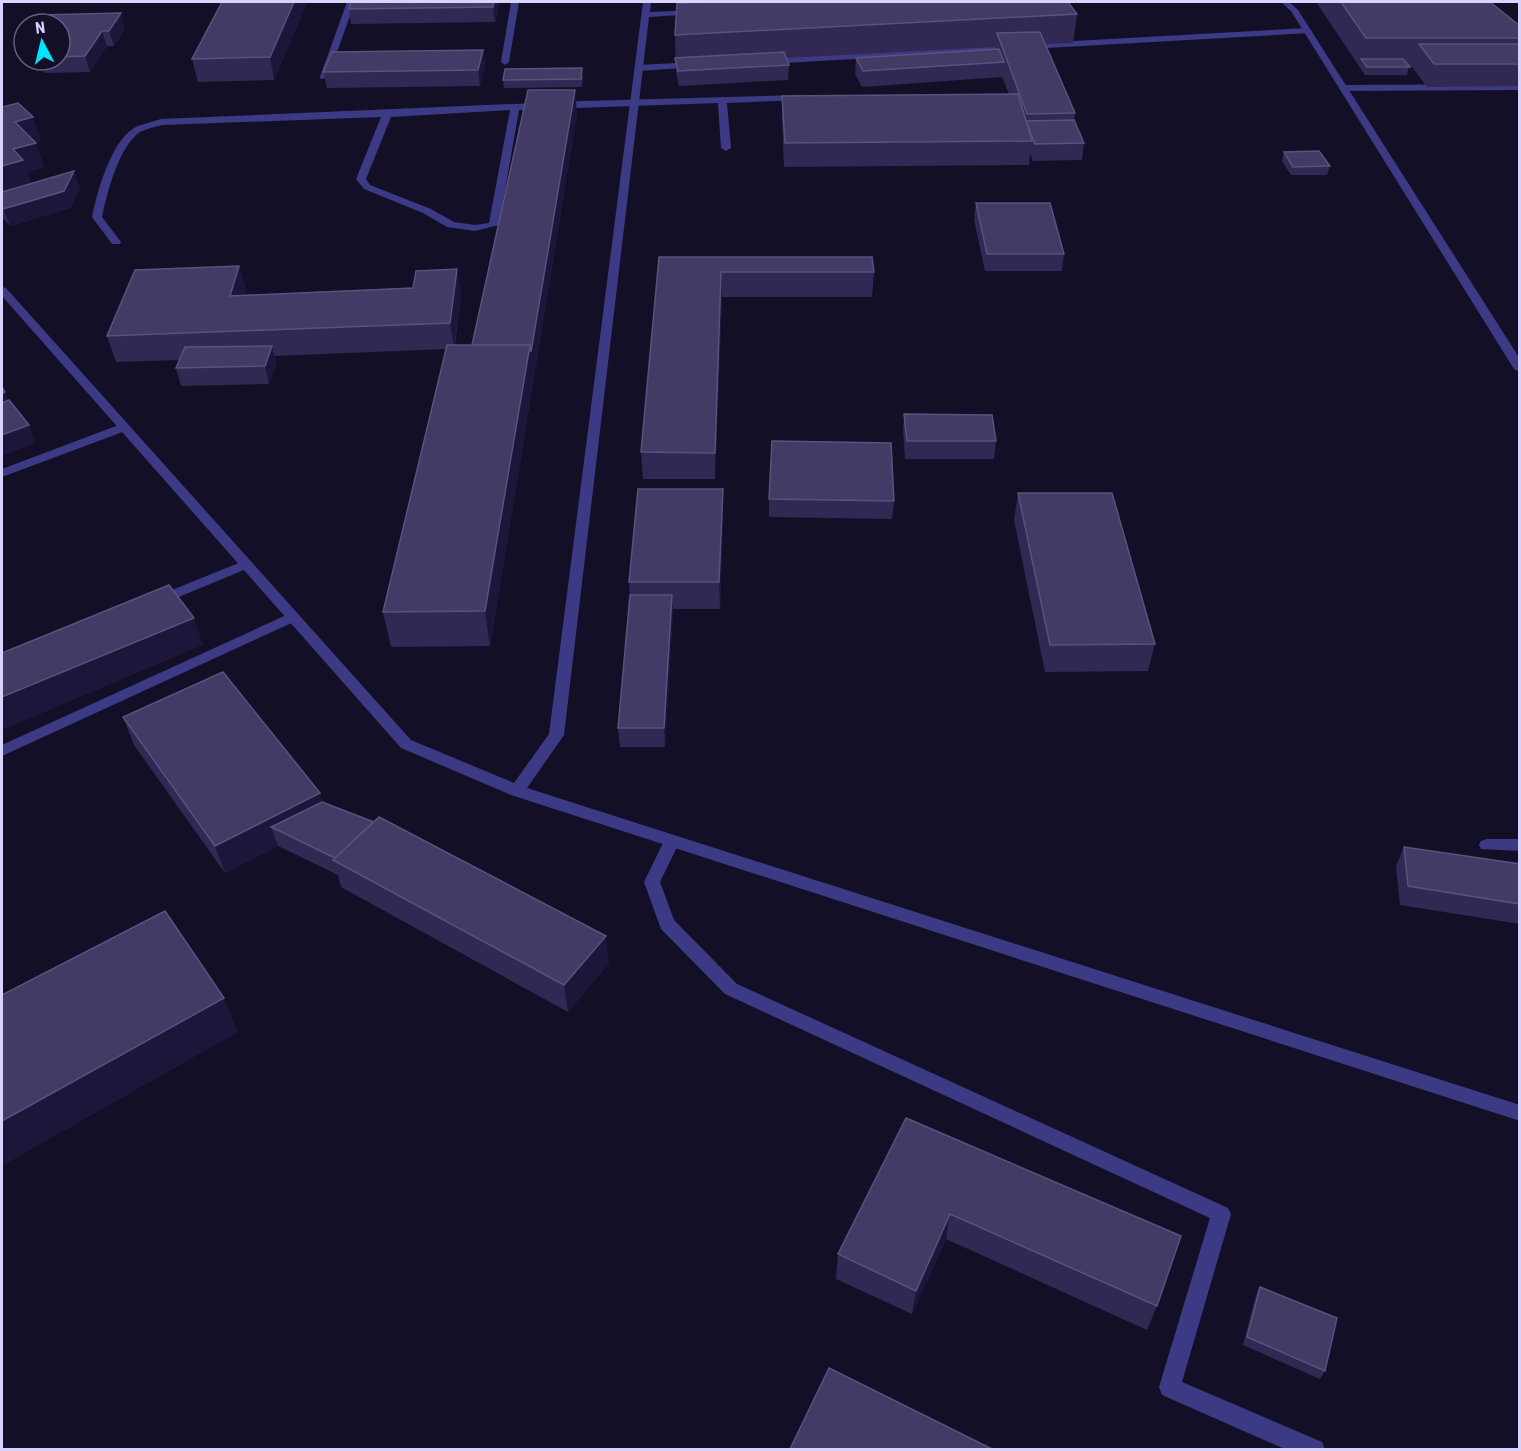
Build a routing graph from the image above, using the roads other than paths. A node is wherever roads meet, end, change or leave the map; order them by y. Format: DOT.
graph roads {
  1 [pos="351,2"];
  2 [pos="515,2"];
  3 [pos="647,2"];
  4 [pos="1285,2"];
  5 [pos="704,12"];
  6 [pos="645,15"];
  7 [pos="1308,31"];
  8 [pos="505,62"];
  9 [pos="751,62"];
  10 [pos="703,65"];
  11 [pos="638,68"];
  12 [pos="324,77"];
  13 [pos="1520,87"];
  14 [pos="1343,88"];
  15 [pos="814,98"];
  16 [pos="722,100"];
  17 [pos="634,103"];
  18 [pos="515,108"];
  19 [pos="387,114"];
  20 [pos="726,148"];
  21 [pos="116,242"];
  22 [pos="2,290"];
  23 [pos="1520,369"];
  24 [pos="124,427"];
  25 [pos="2,473"];
  26 [pos="246,564"];
  27 [pos="143,606"];
  28 [pos="293,617"];
  29 [pos="2,752"];
  30 [pos="517,791"];
  31 [pos="672,841"];
  32 [pos="1520,844"];
  33 [pos="1487,845"];
  34 [pos="1520,1113"];
  35 [pos="1314,1449"];
  1 -- 12 [label="street"];
  2 -- 8 [label="street"];
  3 -- 6 [label="street"];
  4 -- 7 [label="street"];
  5 -- 6 [label="street"];
  6 -- 11 [label="street"];
  7 -- 9 [label="street"];
  7 -- 14 [label="street"];
  10 -- 11 [label="street"];
  11 -- 17 [label="street"];
  13 -- 14 [label="street"];
  14 -- 23 [label="street"];
  15 -- 16 [label="street"];
  16 -- 17 [label="street"];
  16 -- 20 [label="street"];
  17 -- 18 [label="street"];
  17 -- 30 [label="street"];
  18 -- 19 [label="street"];
  18 -- 19 [label="street"];
  19 -- 21 [label="street"];
  22 -- 24 [label="street"];
  24 -- 25 [label="street"];
  24 -- 26 [label="street"];
  26 -- 27 [label="street"];
  26 -- 28 [label="street"];
  28 -- 29 [label="street"];
  28 -- 30 [label="street"];
  30 -- 31 [label="street"];
  31 -- 34 [label="street"];
  31 -- 35 [label="street"];
  32 -- 33 [label="street"];
}
